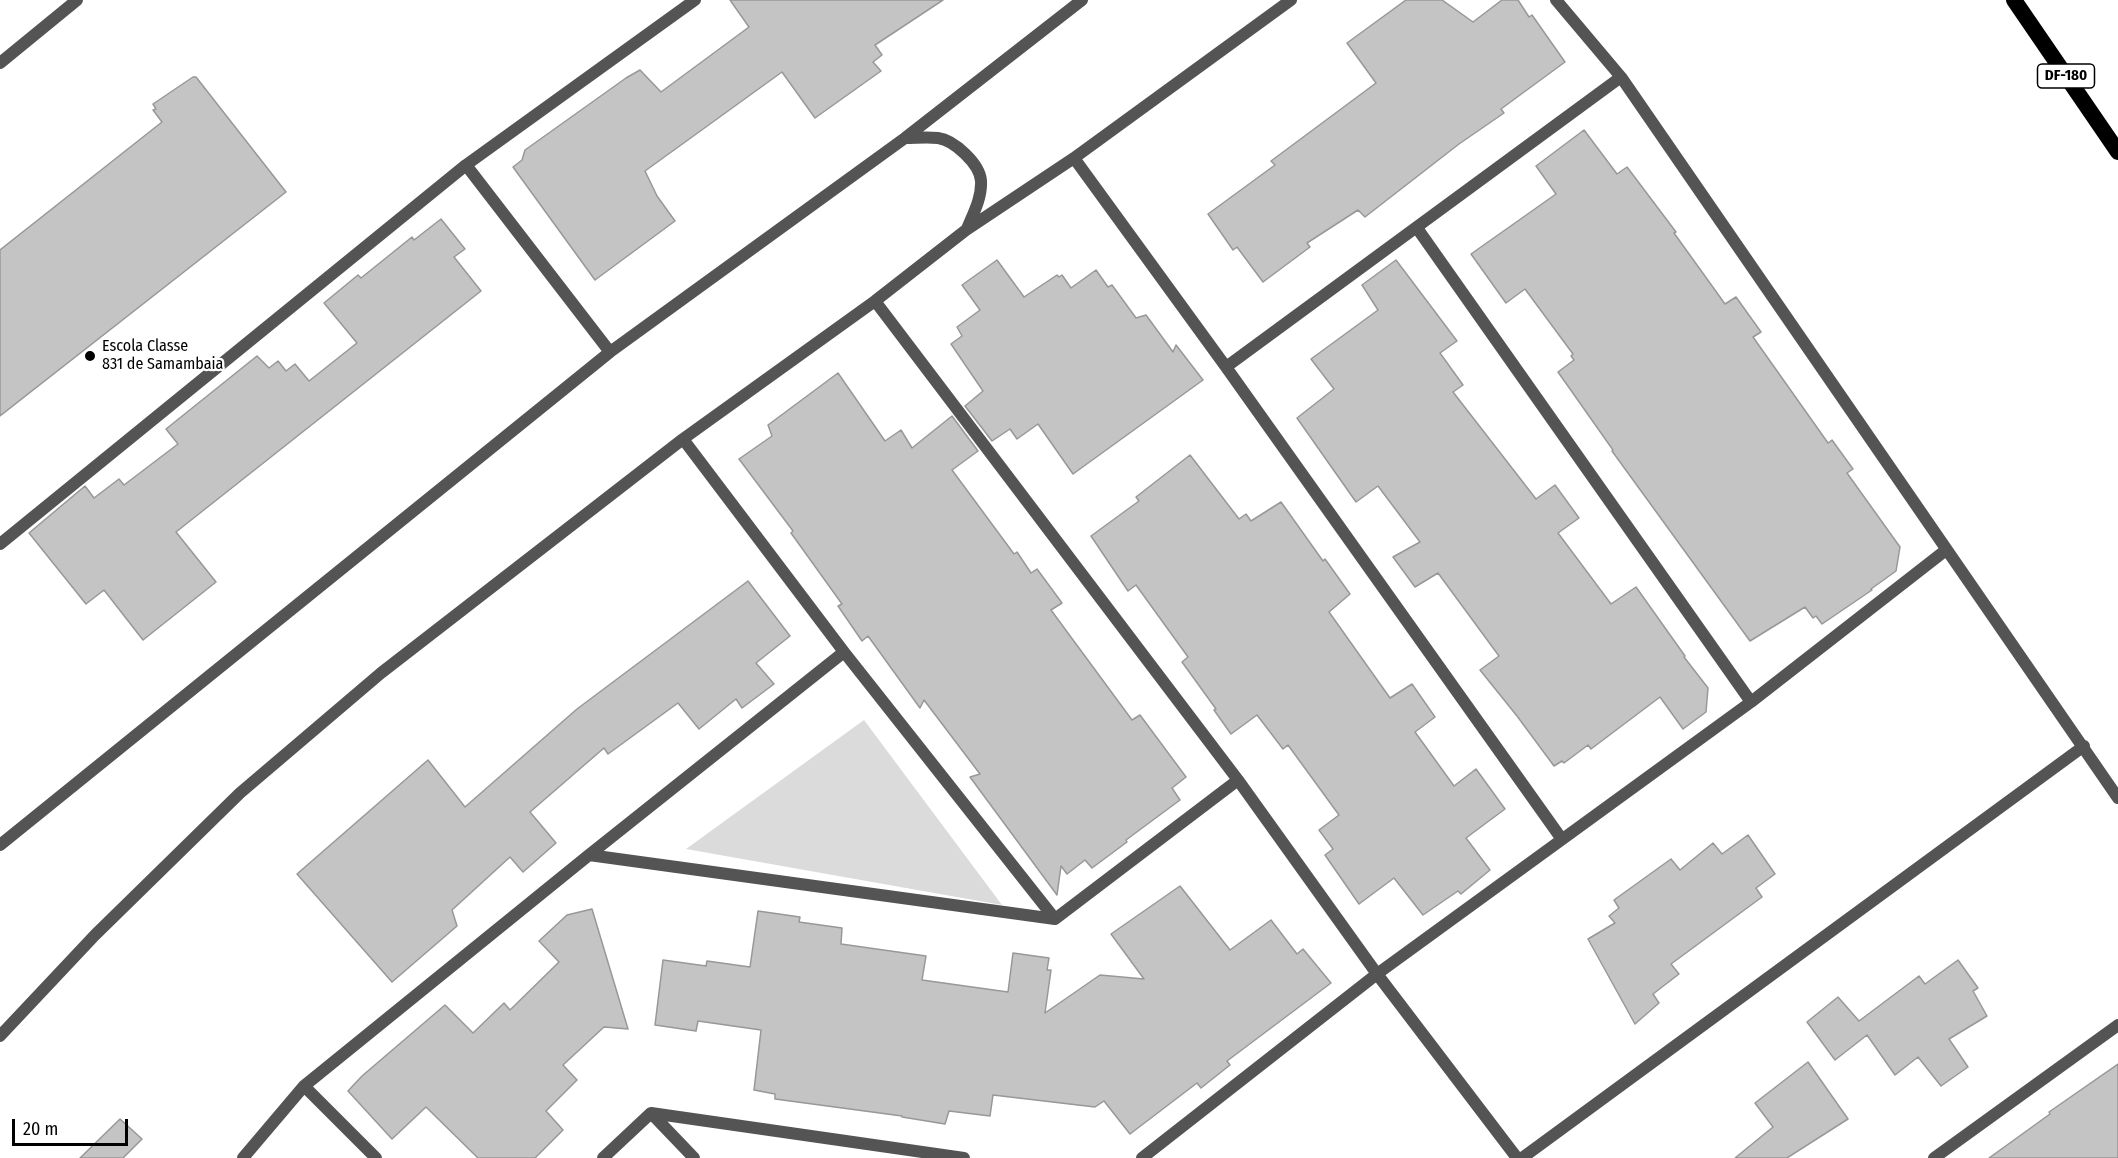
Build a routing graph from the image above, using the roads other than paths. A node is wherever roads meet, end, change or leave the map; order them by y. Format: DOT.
graph roads {
  1 [pos="77,0"];
  2 [pos="695,0"];
  3 [pos="1082,0"];
  4 [pos="1291,0"];
  5 [pos="1556,0"];
  6 [pos="2014,0"];
  7 [pos="0,63"];
  8 [pos="1621,77"];
  9 [pos="905,138"];
  10 [pos="2118,152"];
  11 [pos="1074,158"];
  12 [pos="466,165"];
  13 [pos="1417,228"];
  14 [pos="966,231"];
  15 [pos="875,301"];
  16 [pos="610,352"];
  17 [pos="1226,367"];
  18 [pos="683,439"];
  19 [pos="0,544"];
  20 [pos="1946,550"];
  21 [pos="844,652"];
  22 [pos="1751,702"];
  23 [pos="2084,746"];
  24 [pos="1238,780"];
  25 [pos="2118,798"];
  26 [pos="1562,838"];
  27 [pos="0,845"];
  28 [pos="588,855"];
  29 [pos="1055,919"];
  30 [pos="1377,974"];
  31 [pos="2118,1025"];
  32 [pos="0,1036"];
  33 [pos="304,1086"];
  34 [pos="651,1113"];
  35 [pos="243,1158"];
  36 [pos="376,1158"];
  37 [pos="603,1158"];
  38 [pos="694,1158"];
  39 [pos="964,1158"];
  40 [pos="1142,1158"];
  41 [pos="1517,1158"];
  42 [pos="1522,1158"];
  43 [pos="1934,1158"];
  1 -- 7 [label="street"];
  2 -- 12 [label="street"];
  3 -- 9 [label="street"];
  4 -- 11 [label="street"];
  5 -- 8 [label="street"];
  6 -- 10 [label="highway, DF-180"];
  8 -- 13 [label="street"];
  8 -- 20 [label="street"];
  9 -- 14 [label="street"];
  9 -- 16 [label="street"];
  11 -- 14 [label="street"];
  11 -- 17 [label="street"];
  12 -- 16 [label="street"];
  12 -- 19 [label="street"];
  13 -- 17 [label="street"];
  13 -- 22 [label="street"];
  14 -- 15 [label="street"];
  15 -- 18 [label="street"];
  15 -- 24 [label="street"];
  16 -- 27 [label="street"];
  17 -- 26 [label="street"];
  18 -- 21 [label="street"];
  18 -- 32 [label="street"];
  20 -- 22 [label="street"];
  20 -- 23 [label="street"];
  21 -- 28 [label="street"];
  21 -- 29 [label="street"];
  22 -- 26 [label="street"];
  23 -- 25 [label="street"];
  23 -- 42 [label="street"];
  24 -- 29 [label="street"];
  24 -- 30 [label="street"];
  26 -- 30 [label="street"];
  28 -- 29 [label="street"];
  28 -- 33 [label="street"];
  30 -- 40 [label="street"];
  30 -- 41 [label="street"];
  31 -- 43 [label="street"];
  33 -- 35 [label="street"];
  33 -- 36 [label="street"];
  34 -- 37 [label="street"];
  34 -- 38 [label="street"];
  34 -- 39 [label="street"];
}
